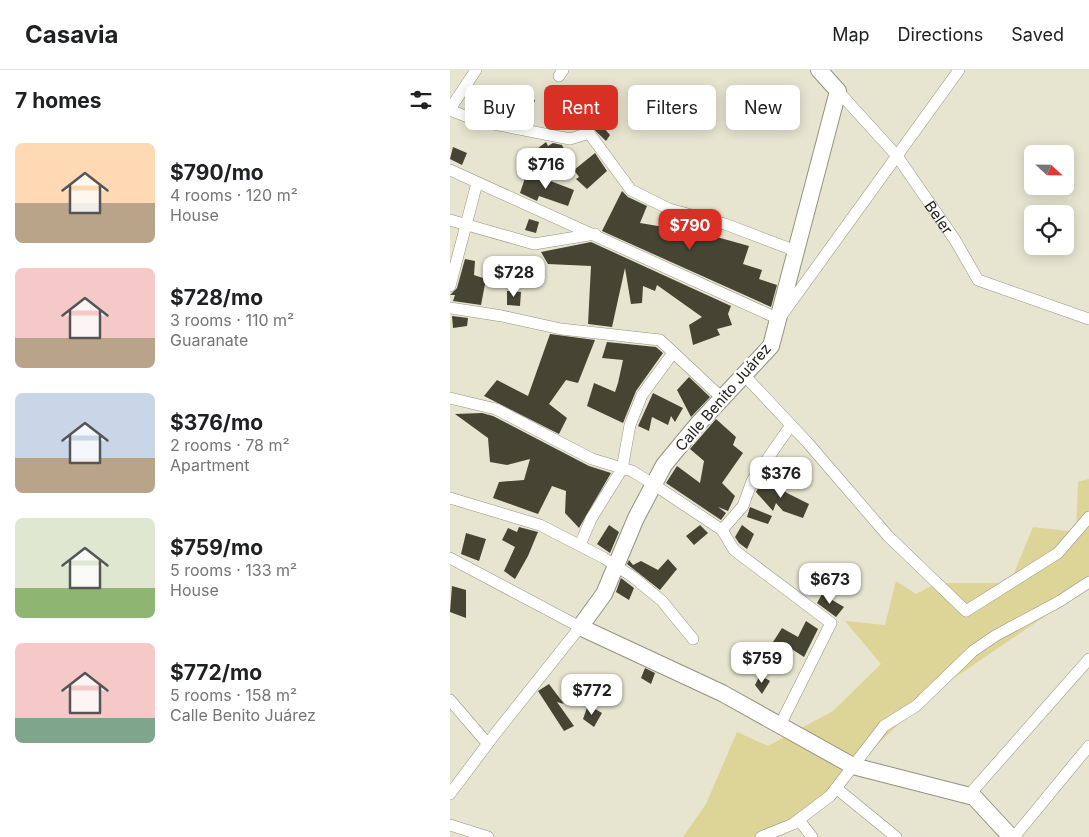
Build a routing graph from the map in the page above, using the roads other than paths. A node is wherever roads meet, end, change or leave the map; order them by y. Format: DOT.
graph roads {
  1 [pos="476,70"];
  2 [pos="819,70"];
  3 [pos="959,70"];
  4 [pos="838,91"];
  5 [pos="450,110"];
  6 [pos="897,156"];
  7 [pos="450,170"];
  8 [pos="478,183"];
  9 [pos="450,220"];
  10 [pos="467,224"];
  11 [pos="595,234"];
  12 [pos="796,251"];
  13 [pos="450,286"];
  14 [pos="450,308"];
  15 [pos="779,319"];
  16 [pos="1089,319"];
  17 [pos="673,353"];
  18 [pos="744,375"];
  19 [pos="450,398"];
  20 [pos="722,398"];
  21 [pos="791,425"];
  22 [pos="622,469"];
  23 [pos="652,484"];
  24 [pos="450,498"];
  25 [pos="1089,517"];
  26 [pos="722,530"];
  27 [pos="580,545"];
  28 [pos="450,558"];
  29 [pos="616,566"];
  30 [pos="1089,582"];
  31 [pos="580,627"];
  32 [pos="693,638"];
  33 [pos="1089,659"];
  34 [pos="450,700"];
  35 [pos="780,725"];
  36 [pos="487,743"];
  37 [pos="1089,746"];
  38 [pos="853,766"];
  39 [pos="836,788"];
  40 [pos="450,794"];
  41 [pos="969,796"];
  42 [pos="799,820"];
  43 [pos="450,825"];
  44 [pos="488,837"];
  45 [pos="761,837"];
  46 [pos="812,837"];
  47 [pos="896,837"];
  48 [pos="1012,837"];
  1 -- 5 [label="street"];
  2 -- 4 [label="main road, Beler"];
  3 -- 6 [label="street"];
  4 -- 6 [label="street, Beler"];
  4 -- 12 [label="main road, Calle Benito Juárez"];
  5 -- 12 [label="street"];
  6 -- 15 [label="street"];
  6 -- 16 [label="street, Beler"];
  7 -- 8 [label="street"];
  8 -- 10 [label="street"];
  8 -- 11 [label="street"];
  9 -- 10 [label="street"];
  10 -- 11 [label="street"];
  10 -- 13 [label="street"];
  11 -- 15 [label="street"];
  12 -- 15 [label="main road, Calle Benito Juárez"];
  14 -- 17 [label="street"];
  15 -- 18 [label="main road, Calle Benito Juárez"];
  17 -- 20 [label="street"];
  17 -- 22 [label="street"];
  18 -- 20 [label="main road, Calle Benito Juárez"];
  18 -- 21 [label="street"];
  19 -- 22 [label="street"];
  20 -- 23 [label="main road, Calle Benito Juárez"];
  21 -- 25 [label="street"];
  21 -- 26 [label="street"];
  22 -- 23 [label="street"];
  22 -- 27 [label="street"];
  23 -- 26 [label="street"];
  23 -- 29 [label="main road, Calle Benito Juárez"];
  24 -- 27 [label="street"];
  26 -- 35 [label="street"];
  27 -- 29 [label="street"];
  28 -- 31 [label="street"];
  29 -- 31 [label="main road, Calle Benito Juárez"];
  29 -- 32 [label="street"];
  30 -- 38 [label="street"];
  31 -- 35 [label="main road"];
  31 -- 36 [label="street"];
  33 -- 41 [label="street"];
  34 -- 36 [label="street"];
  35 -- 38 [label="main road"];
  36 -- 40 [label="street"];
  37 -- 48 [label="street"];
  38 -- 39 [label="street"];
  38 -- 41 [label="main road"];
  39 -- 42 [label="street"];
  39 -- 47 [label="street"];
  41 -- 48 [label="main road"];
  42 -- 45 [label="street"];
  42 -- 46 [label="street"];
  43 -- 44 [label="street"];
}
